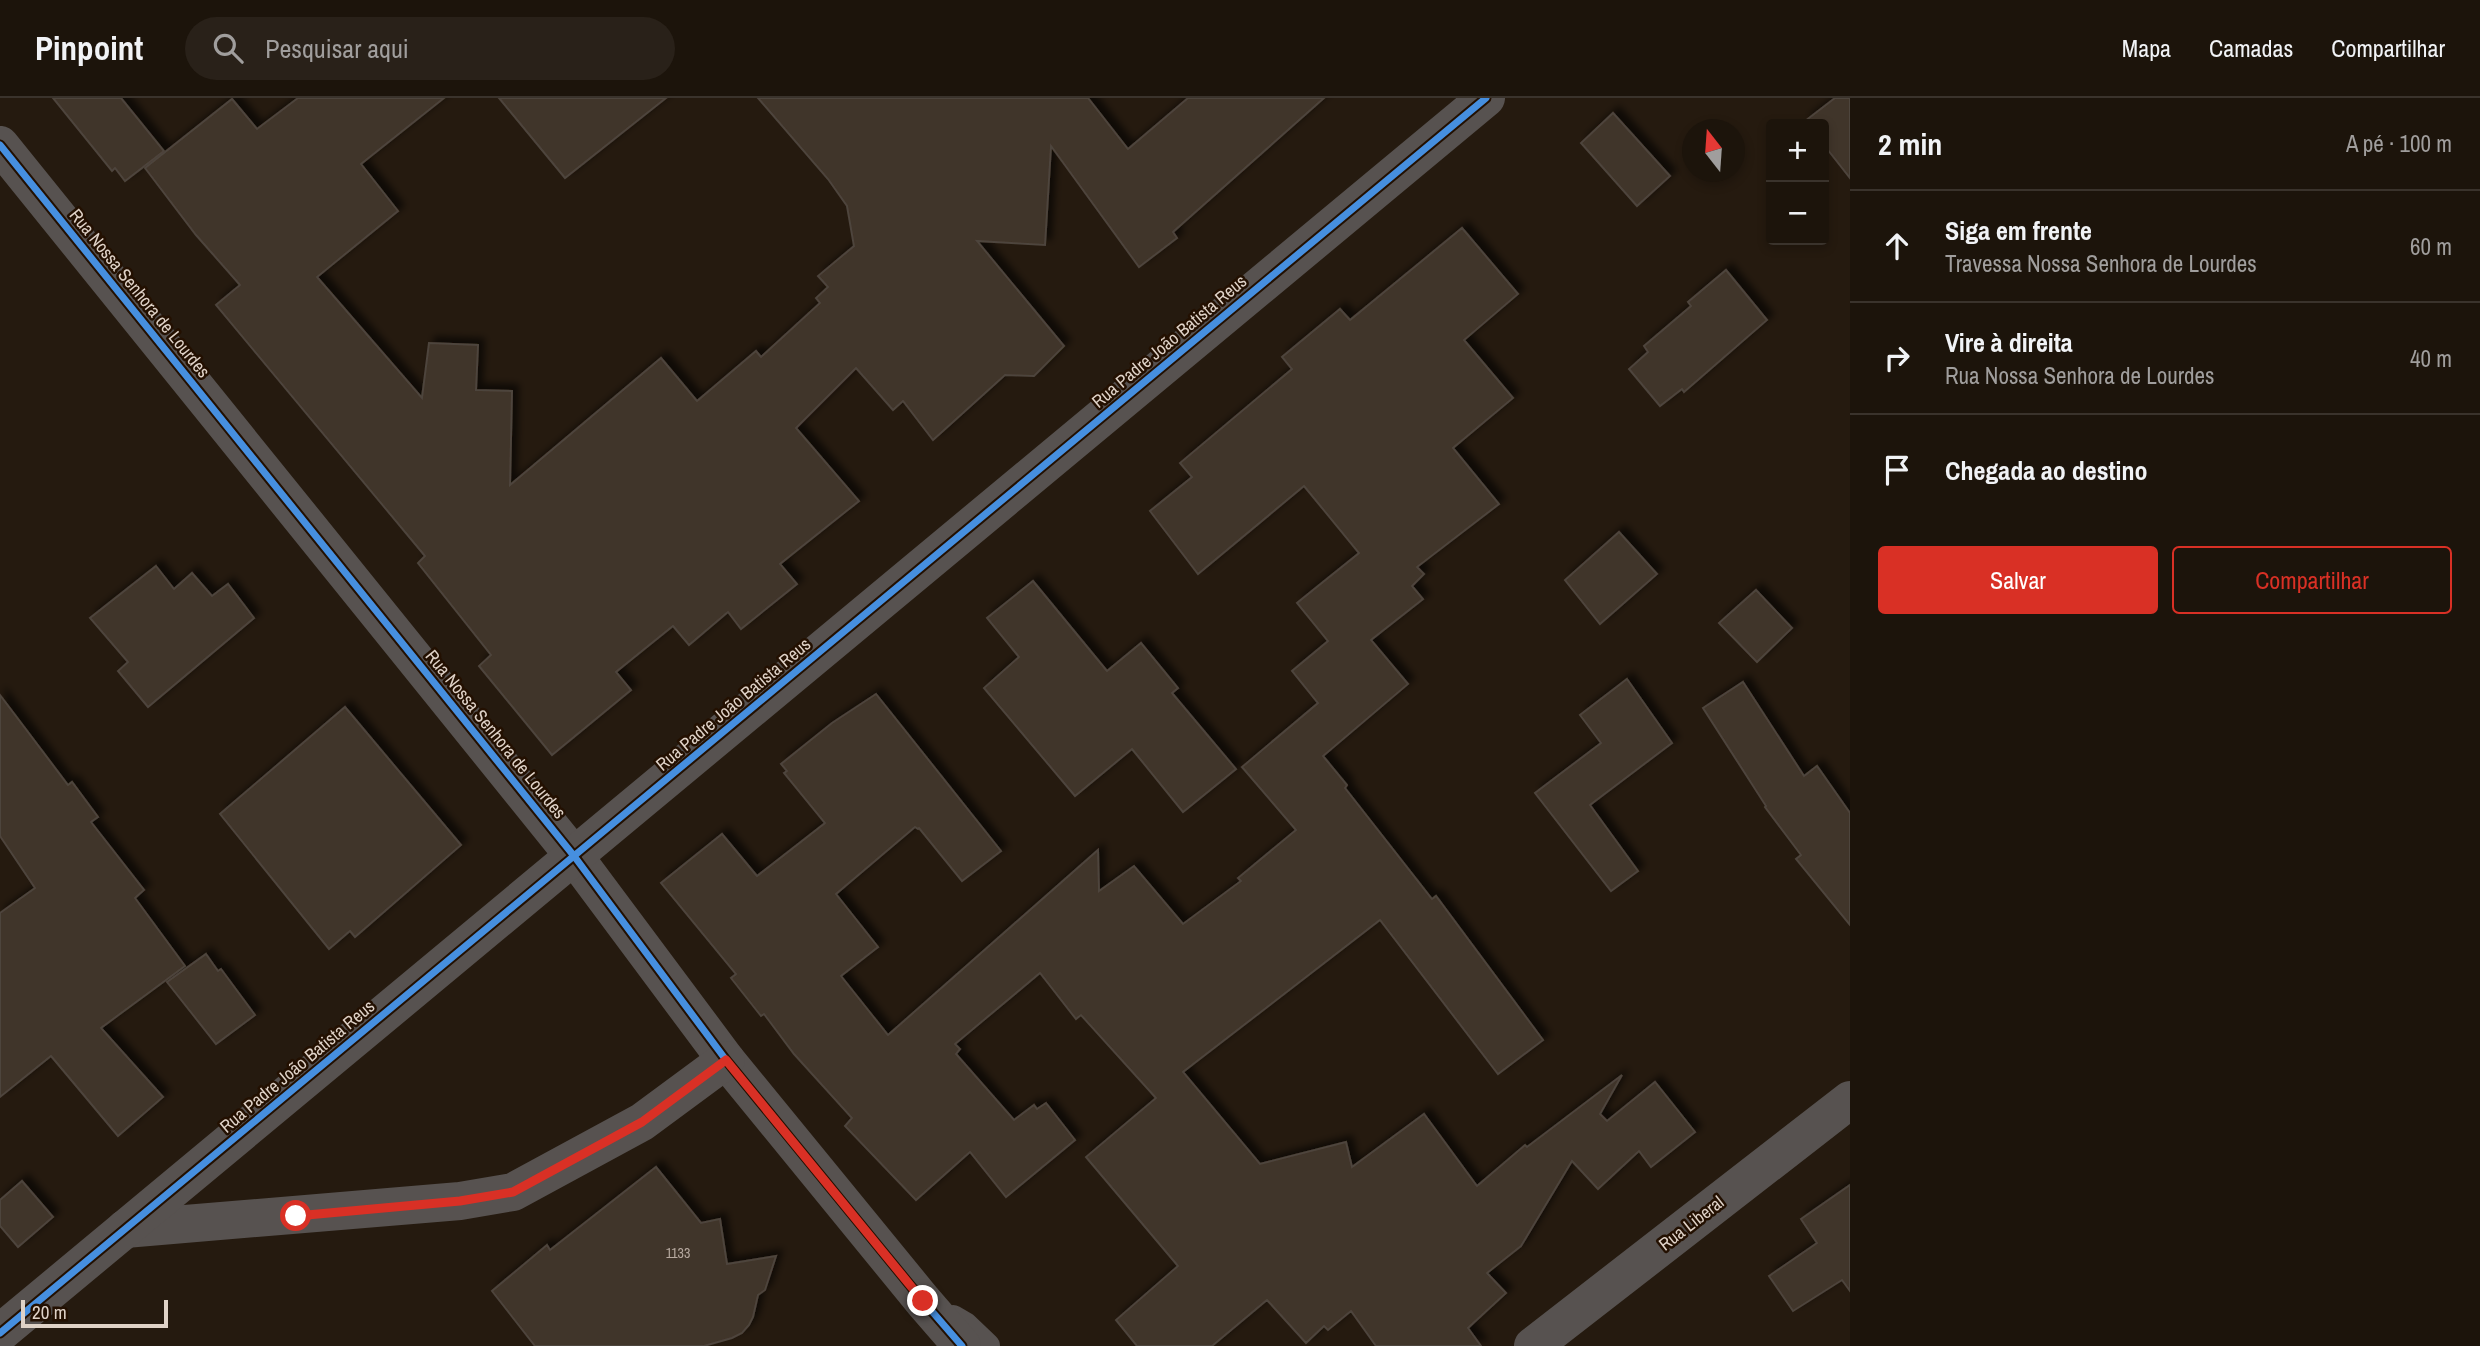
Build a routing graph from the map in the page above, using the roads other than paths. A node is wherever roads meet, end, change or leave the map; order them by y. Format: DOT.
graph roads {
  1 [pos="1486,98"];
  2 [pos="0,145"];
  3 [pos="574,856"];
  4 [pos="726,1060"];
  5 [pos="1850,1100"];
  6 [pos="125,1229"];
  7 [pos="923,1301"];
  8 [pos="0,1333"];
  9 [pos="962,1346"];
  10 [pos="986,1346"];
  11 [pos="1533,1346"];
  1 -- 3 [label="street, Rua Padre João Batista Reus"];
  2 -- 3 [label="street, Rua Nossa Senhora de Lourdes"];
  3 -- 4 [label="street, Rua Nossa Senhora de Lourdes"];
  3 -- 6 [label="street, Rua Padre João Batista Reus"];
  4 -- 6 [label="street"];
  4 -- 7 [label="street, Rua Nossa Senhora de Lourdes"];
  5 -- 11 [label="street, Rua Liberal"];
  6 -- 8 [label="street, Rua Padre João Batista Reus"];
  7 -- 9 [label="street, Rua Nossa Senhora de Lourdes"];
  7 -- 10 [label="lane"];
}
